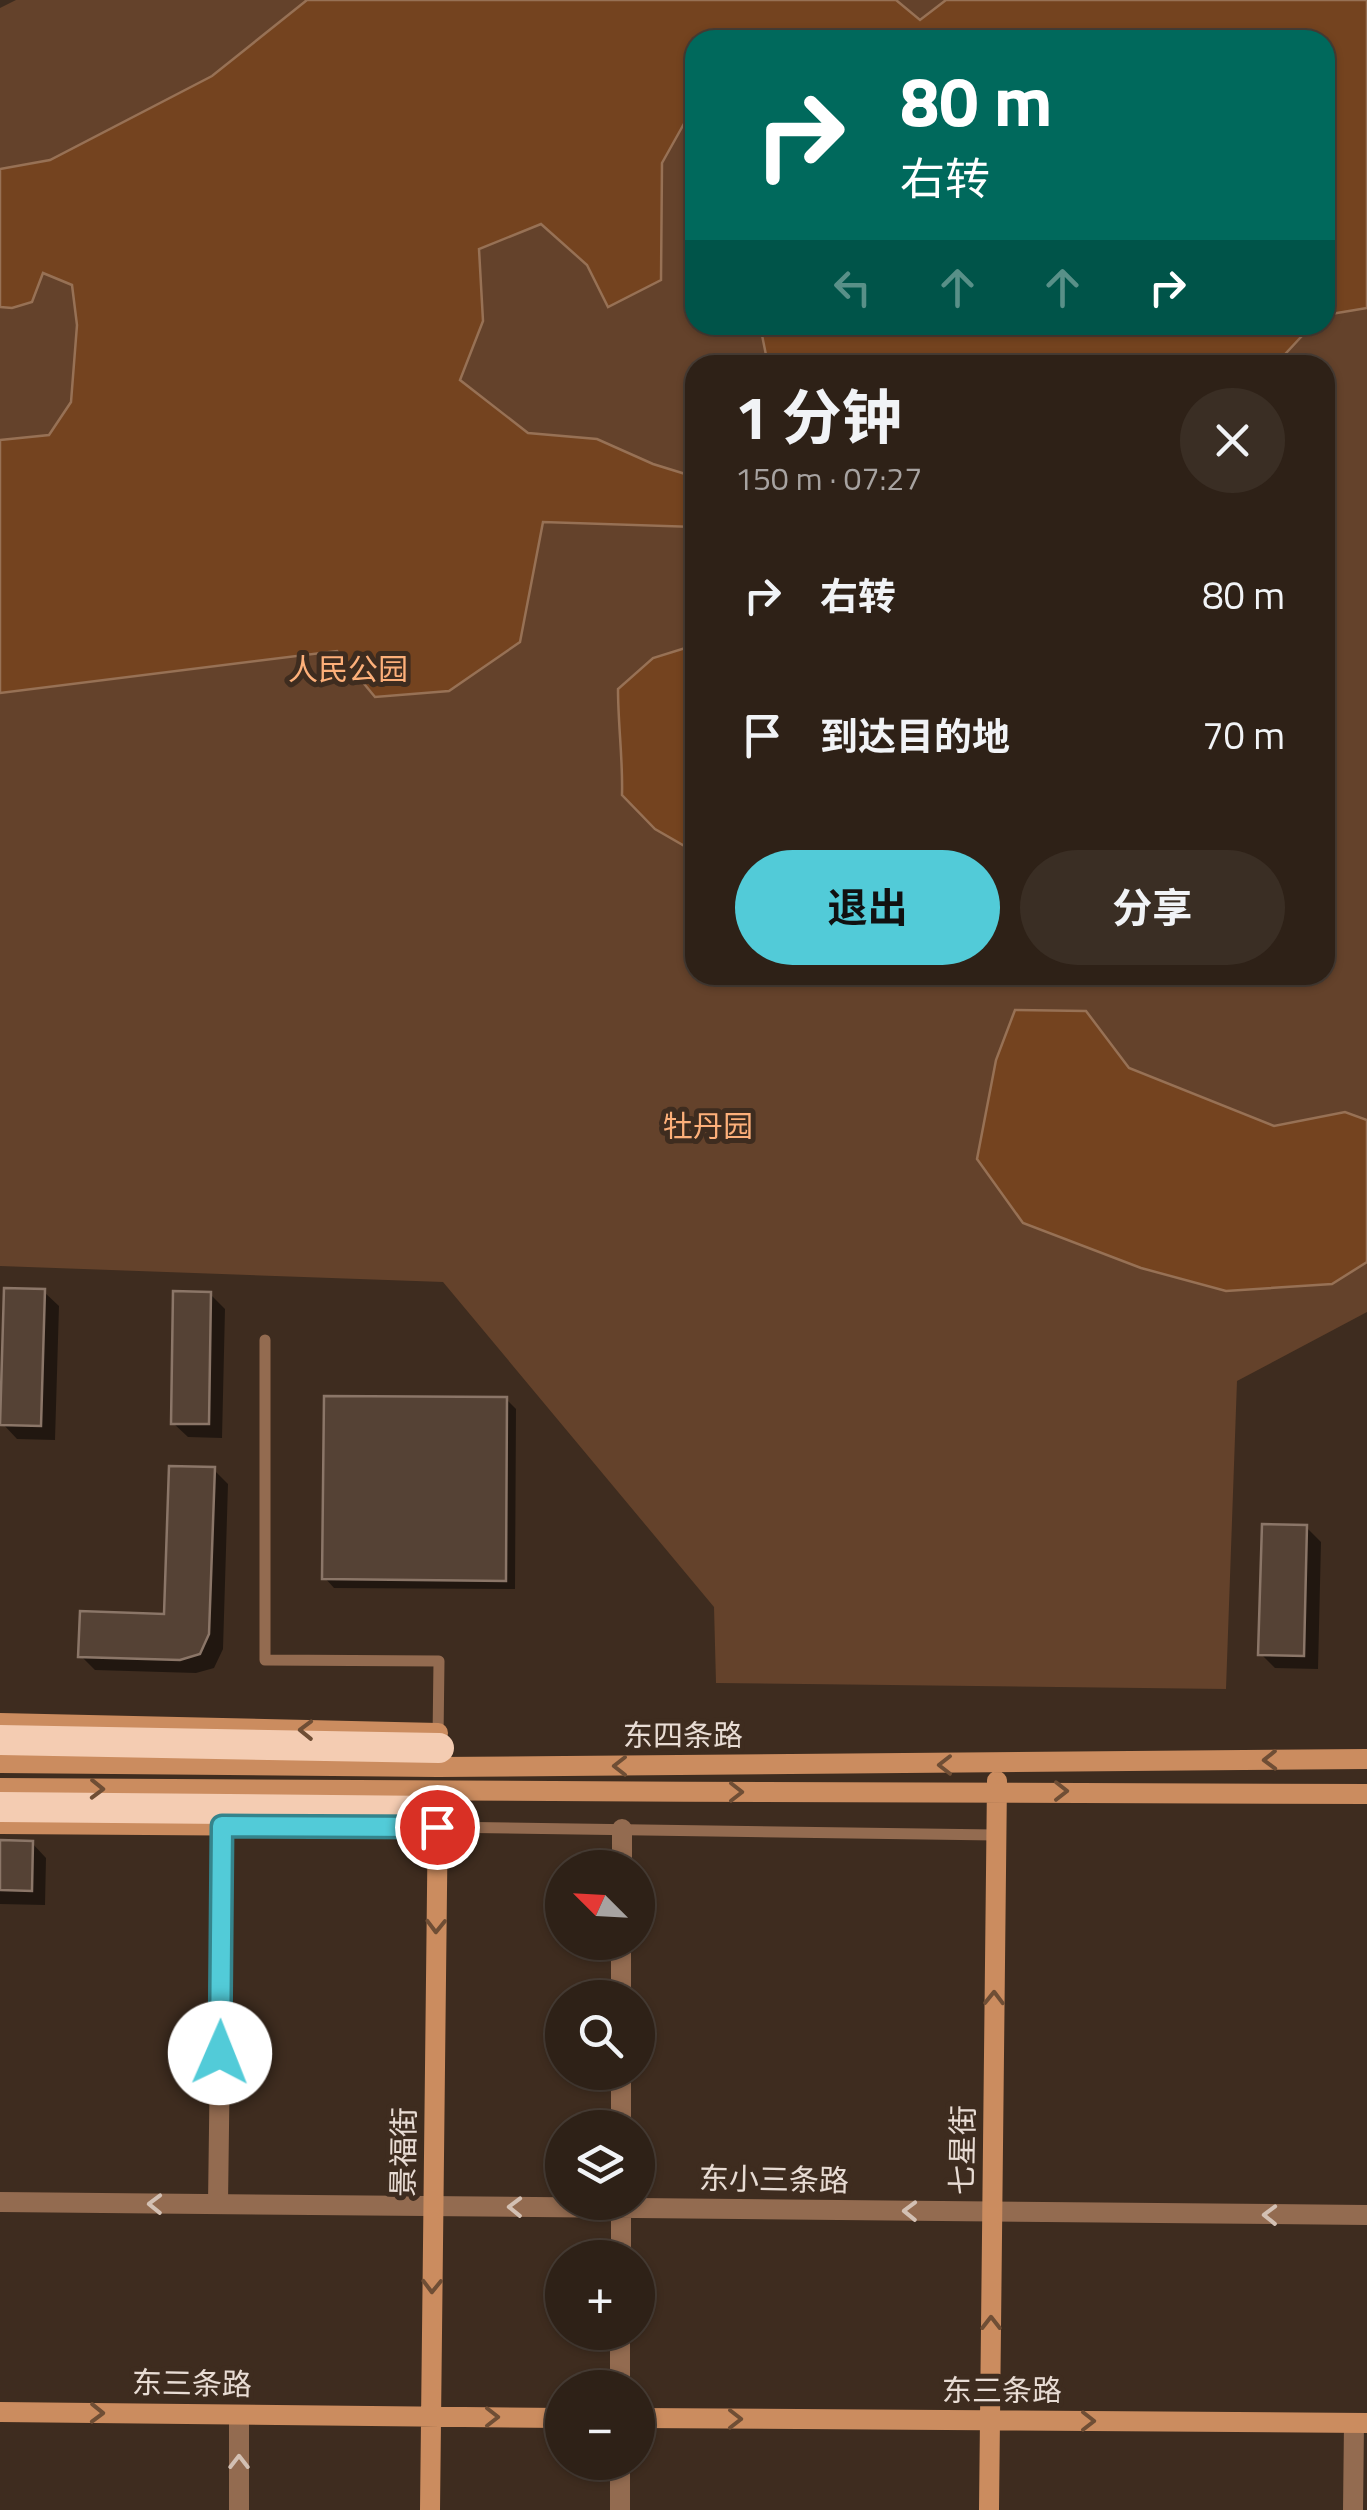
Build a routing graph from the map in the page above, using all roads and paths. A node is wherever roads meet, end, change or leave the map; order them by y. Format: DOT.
graph roads {
  1 [pos="264,1340"];
  2 [pos="0,1723"];
  3 [pos="0,1740"];
  4 [pos="438,1750"];
  5 [pos="288,1757"];
  6 [pos="1367,1759"];
  7 [pos="0,1763"];
  8 [pos="999,1764"];
  9 [pos="0,1788"];
  10 [pos="996,1791"];
  11 [pos="1367,1794"];
  12 [pos="288,1801"];
  13 [pos="0,1807"];
  14 [pos="438,1811"];
  15 [pos="0,1824"];
  16 [pos="222,1826"];
  17 [pos="622,1830"];
  18 [pos="996,1835"];
  19 [pos="622,1850"];
  20 [pos="0,2202"];
  21 [pos="218,2204"];
  22 [pos="545,2205"];
  23 [pos="434,2206"];
  24 [pos="655,2206"];
  25 [pos="992,2212"];
  26 [pos="1367,2216"];
  27 [pos="0,2412"];
  28 [pos="239,2415"];
  29 [pos="431,2416"];
  30 [pos="545,2418"];
  31 [pos="655,2418"];
  32 [pos="990,2420"];
  33 [pos="1360,2423"];
  34 [pos="620,2480"];
  35 [pos="239,2510"];
  36 [pos="430,2510"];
  37 [pos="620,2510"];
  38 [pos="990,2510"];
  39 [pos="1353,2510"];
  1 -- 4 [label="lane"];
  4 -- 2 [label="street, 东四条路, one-way"];
  3 -- 5 [label="highway"];
  4 -- 5 [label="highway"];
  8 -- 4 [label="street, 东四条路, one-way"];
  4 -- 14 [label="street, 景福街"];
  5 -- 7 [label="street"];
  6 -- 8 [label="street, 东四条路, one-way"];
  8 -- 10 [label="street, 七星街"];
  9 -- 12 [label="street, one-way"];
  10 -- 11 [label="street, one-way"];
  14 -- 10 [label="street, one-way"];
  10 -- 18 [label="street, 七星街"];
  12 -- 13 [label="highway"];
  12 -- 14 [label="highway"];
  14 -- 16 [label="street"];
  14 -- 17 [label="lane"];
  14 -- 23 [label="street, 景福街, one-way"];
  15 -- 16 [label="street"];
  16 -- 21 [label="street"];
  17 -- 18 [label="lane"];
  17 -- 19 [label="street"];
  25 -- 18 [label="street, 七星街, one-way"];
  21 -- 20 [label="street, 东小三条路, one-way"];
  21 -- 23 [label="street, 东小三条路"];
  22 -- 23 [label="street, 东小三条路, one-way"];
  23 -- 29 [label="street, 景福街, one-way"];
  25 -- 24 [label="street, 东小三条路, one-way"];
  26 -- 25 [label="street, 东小三条路, one-way"];
  32 -- 25 [label="street, 七星街, one-way"];
  27 -- 28 [label="street, 东三条路, one-way"];
  28 -- 29 [label="street, 东三条路"];
  35 -- 28 [label="street, one-way"];
  29 -- 30 [label="street, 东三条路, one-way"];
  29 -- 36 [label="street, 景福街"];
  31 -- 32 [label="street, 东三条路, one-way"];
  32 -- 33 [label="street, 东三条路, one-way"];
  32 -- 38 [label="street, 七星街"];
  33 -- 39 [label="street"];
  34 -- 37 [label="street"];
}
